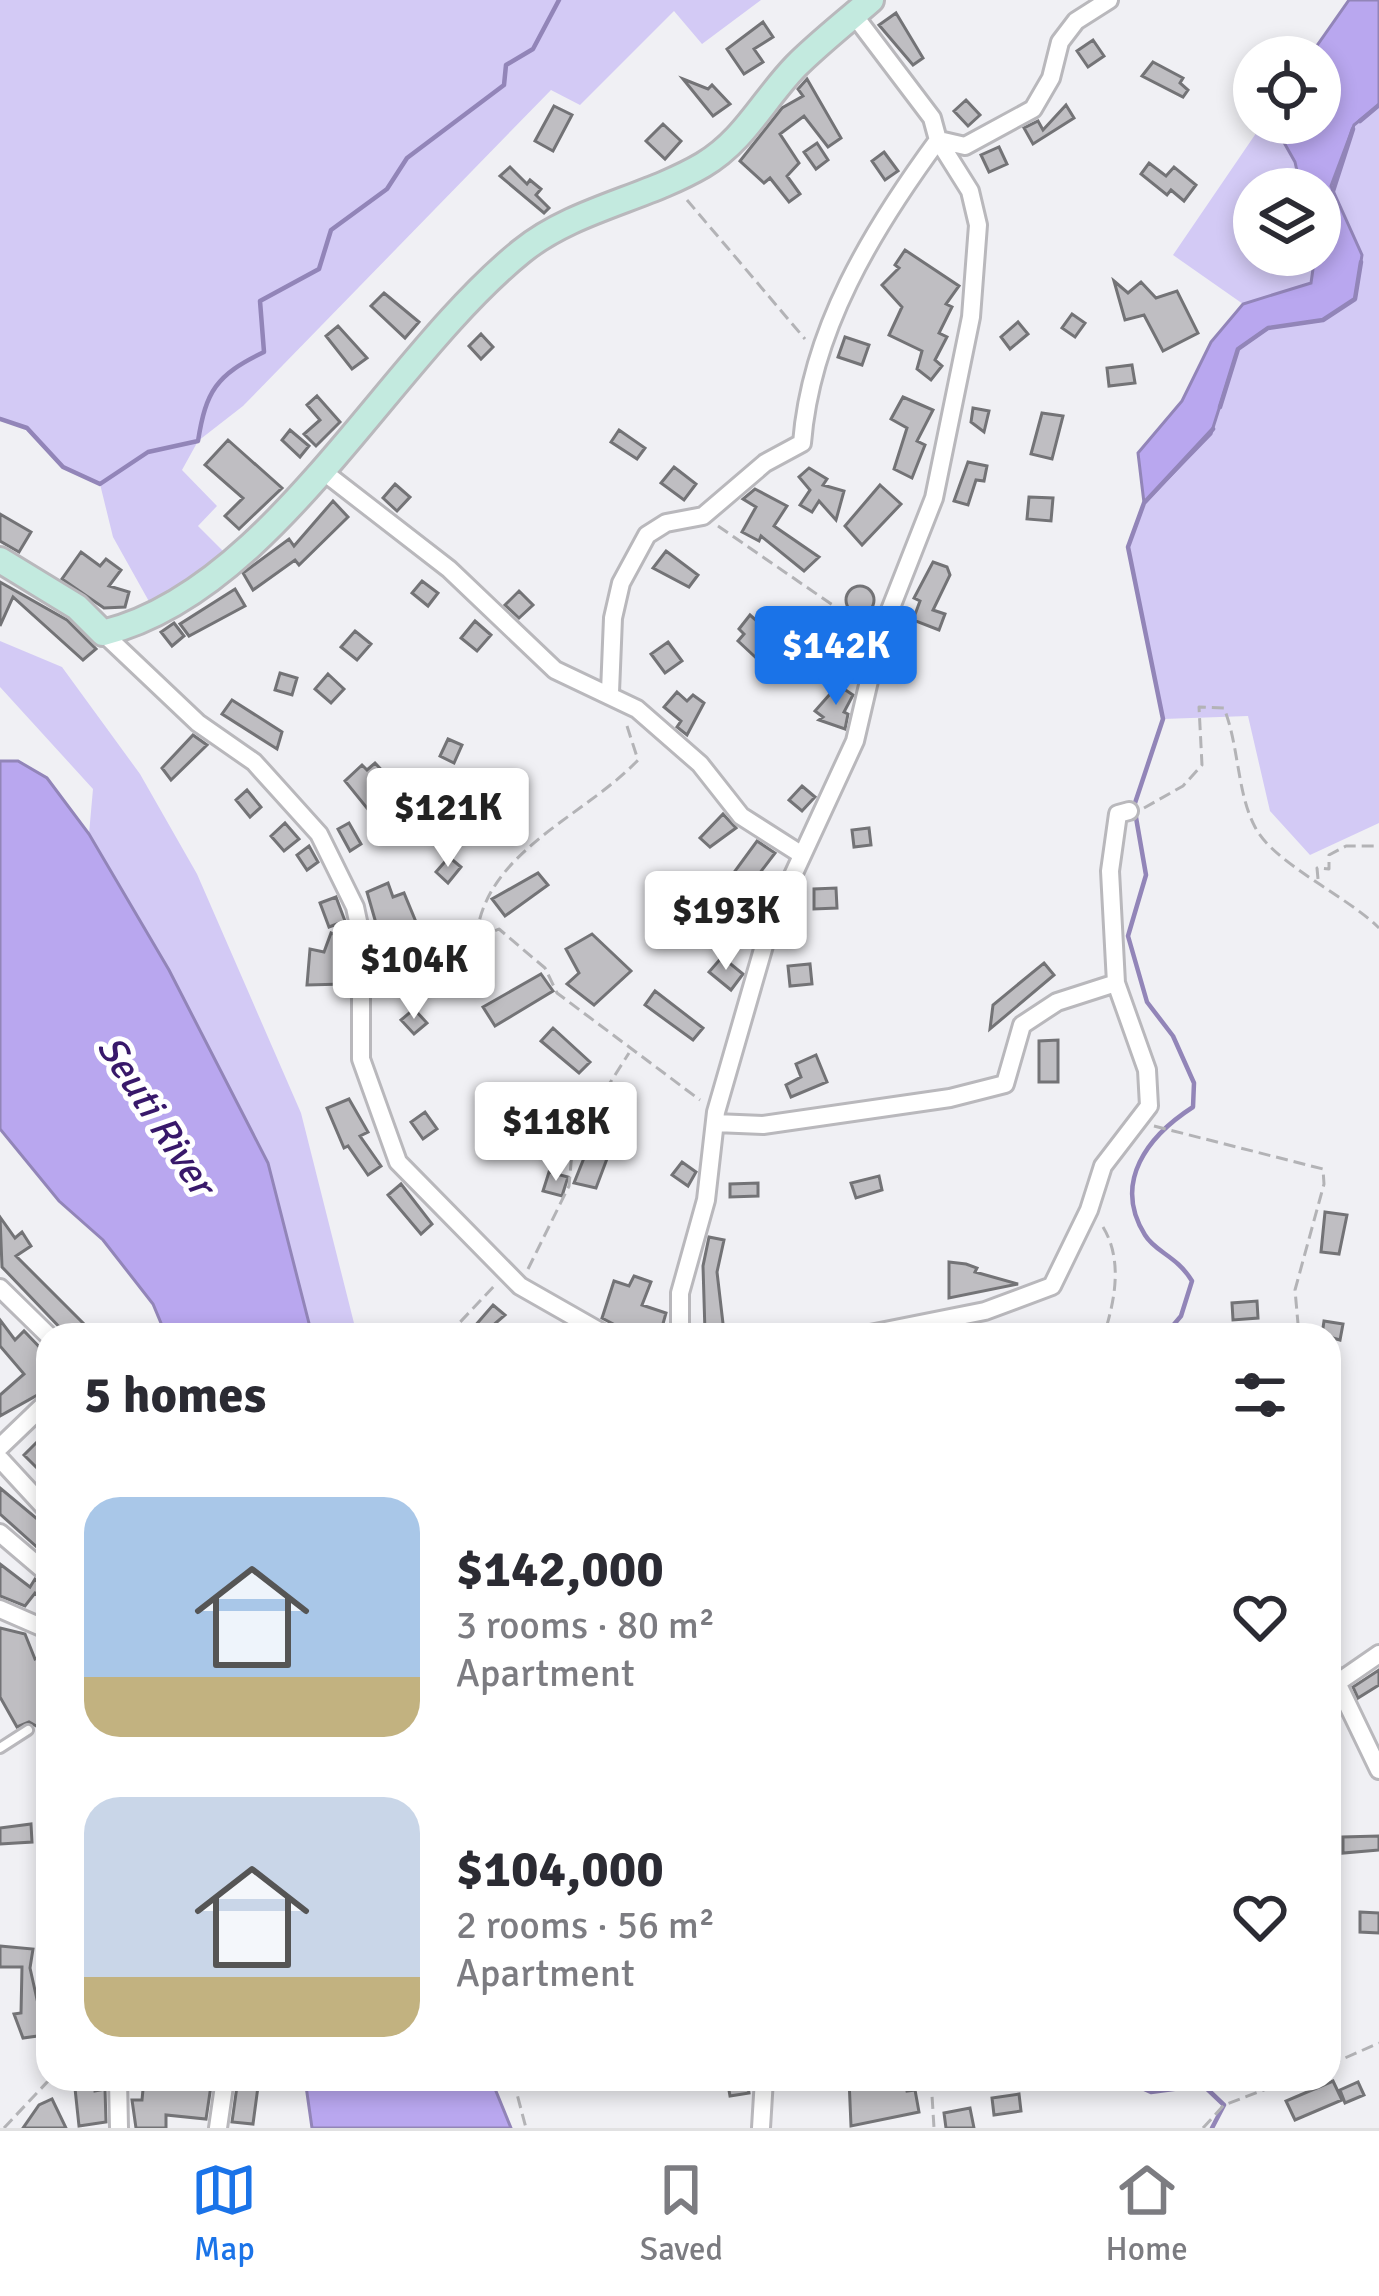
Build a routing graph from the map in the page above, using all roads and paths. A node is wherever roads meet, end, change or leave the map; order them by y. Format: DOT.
graph roads {
  1 [pos="1109,0"];
  2 [pos="862,7"];
  3 [pos="938,140"];
  4 [pos="671,180"];
  5 [pos="818,352"];
  6 [pos="320,469"];
  7 [pos="701,516"];
  8 [pos="0,560"];
  9 [pos="103,633"];
  10 [pos="879,638"];
  11 [pos="610,692"];
  12 [pos="1137,810"];
  13 [pos="1379,846"];
  14 [pos="799,853"];
  15 [pos="1318,881"];
  16 [pos="1379,928"];
  17 [pos="1116,983"];
  18 [pos="629,1052"];
  19 [pos="716,1117"];
  20 [pos="1154,1126"];
  21 [pos="1089,1210"];
  22 [pos="513,1280"];
  23 [pos="0,1288"];
  24 [pos="36,1323"];
  25 [pos="462,1323"];
  26 [pos="586,1323"];
  27 [pos="680,1323"];
  28 [pos="925,1323"];
  29 [pos="1106,1323"];
  30 [pos="1298,1323"];
  31 [pos="36,1412"];
  32 [pos="0,1447"];
  33 [pos="0,1459"];
  34 [pos="36,1498"];
  35 [pos="0,1532"];
  36 [pos="36,1564"];
  37 [pos="0,1609"];
  38 [pos="36,1625"];
  39 [pos="1379,1654"];
  40 [pos="1341,1671"];
  41 [pos="1341,1692"];
  42 [pos="28,1730"];
  43 [pos="0,1748"];
  44 [pos="1379,1770"];
  45 [pos="1379,2043"];
  46 [pos="1341,2060"];
  47 [pos="39,2091"];
  48 [pos="118,2091"];
  49 [pos="223,2091"];
  50 [pos="516,2091"];
  51 [pos="763,2091"];
  52 [pos="932,2091"];
  53 [pos="1261,2091"];
  54 [pos="4,2128"];
  55 [pos="119,2128"];
  56 [pos="218,2128"];
  57 [pos="526,2128"];
  58 [pos="760,2128"];
  59 [pos="934,2128"];
  60 [pos="1203,2128"];
  1 -- 3 [label="street"];
  2 -- 3 [label="street"];
  2 -- 4 [label="street"];
  3 -- 5 [label="street"];
  3 -- 10 [label="street"];
  4 -- 5 [label="path"];
  4 -- 6 [label="street"];
  5 -- 7 [label="street"];
  6 -- 9 [label="street"];
  6 -- 11 [label="street"];
  7 -- 10 [label="path"];
  7 -- 11 [label="street"];
  8 -- 9 [label="street"];
  9 -- 22 [label="street"];
  10 -- 14 [label="street"];
  11 -- 14 [label="street"];
  11 -- 18 [label="path"];
  12 -- 15 [label="path"];
  12 -- 17 [label="street"];
  13 -- 15 [label="path"];
  14 -- 19 [label="street"];
  15 -- 16 [label="path"];
  17 -- 19 [label="street"];
  17 -- 21 [label="street"];
  18 -- 19 [label="path"];
  18 -- 22 [label="path"];
  19 -- 27 [label="street"];
  20 -- 30 [label="path"];
  21 -- 28 [label="street"];
  21 -- 29 [label="path"];
  22 -- 25 [label="path"];
  22 -- 26 [label="street"];
  23 -- 24 [label="street"];
  31 -- 32 [label="street"];
  33 -- 34 [label="street"];
  35 -- 36 [label="street"];
  37 -- 38 [label="street"];
  39 -- 40 [label="street"];
  41 -- 44 [label="street"];
  42 -- 43 [label="lane"];
  45 -- 46 [label="path"];
  47 -- 54 [label="path"];
  48 -- 55 [label="street"];
  49 -- 56 [label="street"];
  50 -- 57 [label="path"];
  51 -- 58 [label="street"];
  52 -- 59 [label="path"];
  53 -- 60 [label="path"];
}
